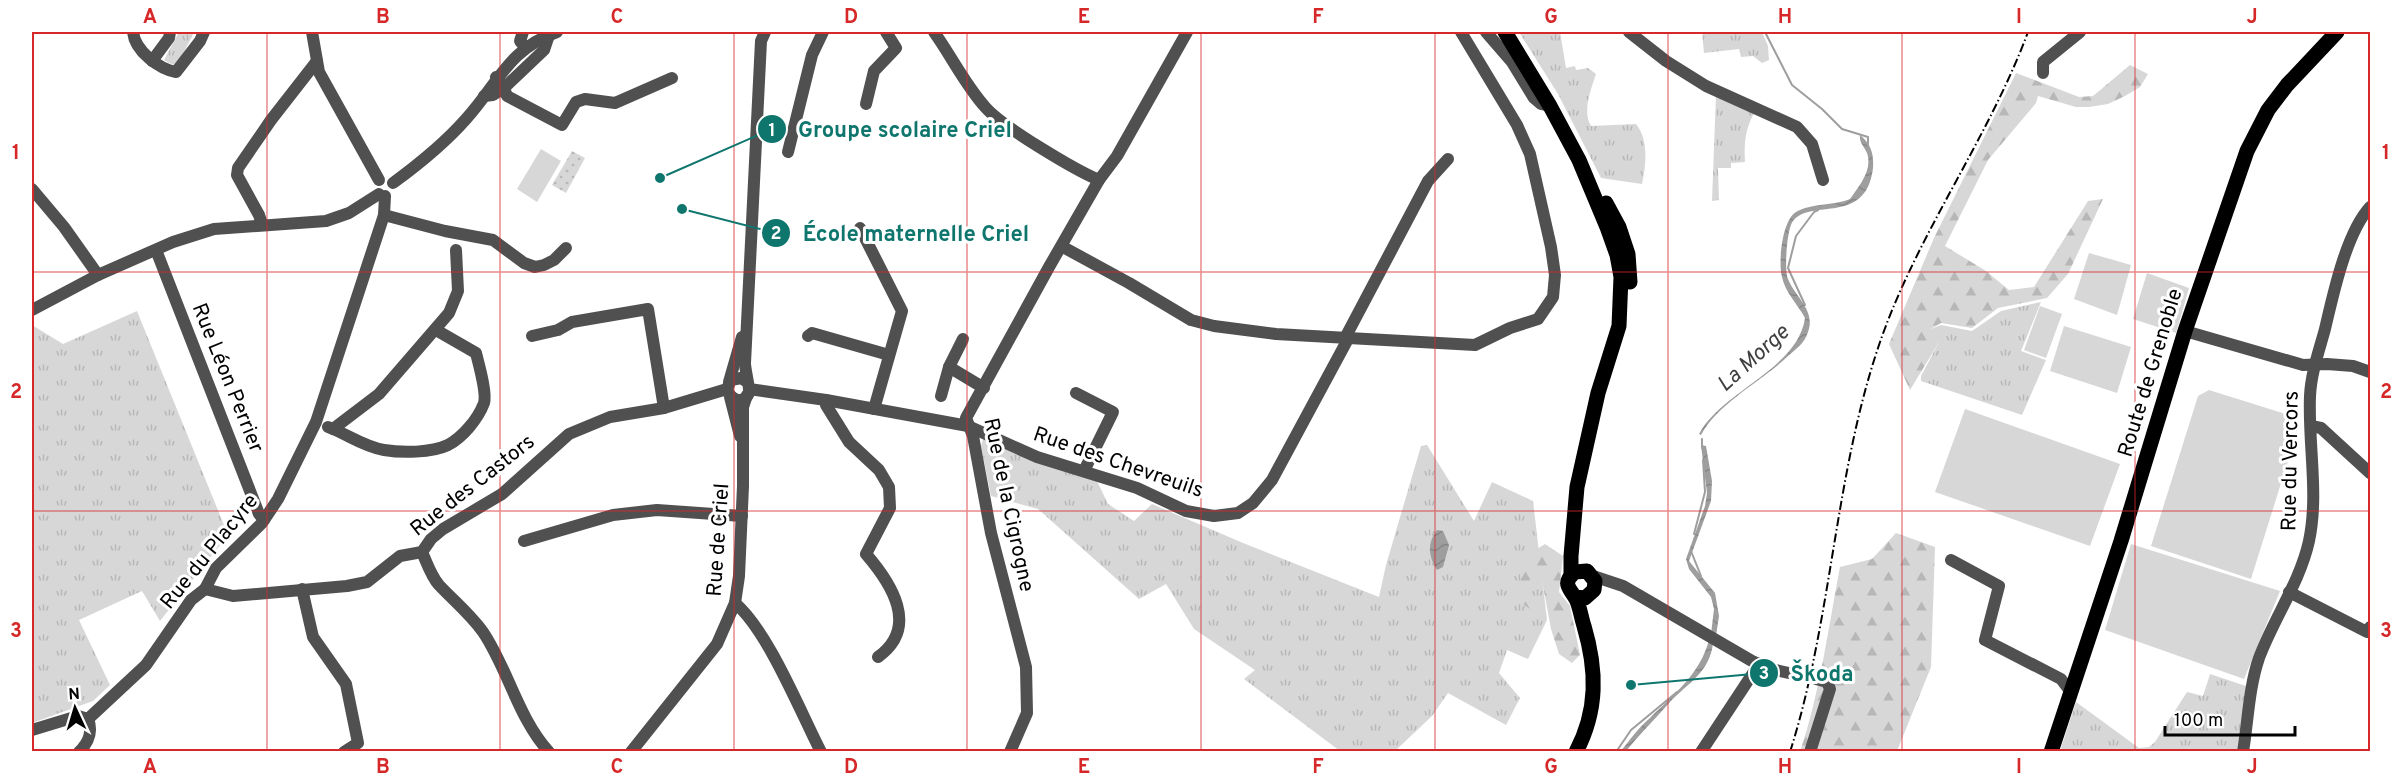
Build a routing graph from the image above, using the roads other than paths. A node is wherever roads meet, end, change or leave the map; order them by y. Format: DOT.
graph roads {
  1 [pos="133,32"];
  2 [pos="170,32"];
  3 [pos="204,32"];
  4 [pos="312,32"];
  5 [pos="523,32"];
  6 [pos="765,32"];
  7 [pos="823,32"];
  8 [pos="886,32"];
  9 [pos="934,32"];
  10 [pos="1187,32"];
  11 [pos="1461,32"];
  12 [pos="1486,32"];
  13 [pos="1505,32"];
  14 [pos="1629,32"];
  15 [pos="2080,32"];
  16 [pos="2337,32"];
  17 [pos="553,33"];
  18 [pos="526,48"];
  19 [pos="152,61"];
  20 [pos="317,61"];
  21 [pos="2043,73"];
  22 [pos="496,77"];
  23 [pos="672,78"];
  24 [pos="504,88"];
  25 [pos="484,96"];
  26 [pos="866,104"];
  27 [pos="1550,106"];
  28 [pos="788,152"];
  29 [pos="1448,159"];
  30 [pos="379,180"];
  31 [pos="1099,180"];
  32 [pos="1823,180"];
  33 [pos="393,183"];
  34 [pos="32,189"];
  35 [pos="382,195"];
  36 [pos="2370,207"];
  37 [pos="384,215"];
  38 [pos="262,224"];
  39 [pos="860,228"];
  40 [pos="1063,247"];
  41 [pos="566,248"];
  42 [pos="156,250"];
  43 [pos="456,250"];
  44 [pos="98,275"];
  45 [pos="32,310"];
  46 [pos="747,325"];
  47 [pos="436,330"];
  48 [pos="2185,331"];
  49 [pos="532,336"];
  50 [pos="808,336"];
  51 [pos="1346,338"];
  52 [pos="963,339"];
  53 [pos="889,355"];
  54 [pos="2315,366"];
  55 [pos="950,367"];
  56 [pos="2370,372"];
  57 [pos="984,388"];
  58 [pos="729,389"];
  59 [pos="748,389"];
  60 [pos="1076,393"];
  61 [pos="941,396"];
  62 [pos="826,400"];
  63 [pos="664,408"];
  64 [pos="874,409"];
  65 [pos="316,422"];
  66 [pos="968,426"];
  67 [pos="2311,426"];
  68 [pos="333,429"];
  69 [pos="743,442"];
  70 [pos="1084,471"];
  71 [pos="2370,473"];
  72 [pos="742,516"];
  73 [pos="264,520"];
  74 [pos="1574,535"];
  75 [pos="524,541"];
  76 [pos="422,552"];
  77 [pos="1951,560"];
  78 [pos="1571,574"];
  79 [pos="1588,586"];
  80 [pos="205,589"];
  81 [pos="302,589"];
  82 [pos="2289,591"];
  83 [pos="735,603"];
  84 [pos="2370,627"];
  85 [pos="878,657"];
  86 [pos="1759,664"];
  87 [pos="1798,675"];
  88 [pos="1816,679"];
  89 [pos="2070,691"];
  90 [pos="88,719"];
  91 [pos="32,730"];
  92 [pos="79,752"];
  93 [pos="344,752"];
  94 [pos="549,752"];
  95 [pos="632,752"];
  96 [pos="821,752"];
  97 [pos="1010,752"];
  98 [pos="1576,752"];
  99 [pos="1701,752"];
  100 [pos="1810,752"];
  101 [pos="2051,752"];
  102 [pos="2243,752"];
  1 -- 19 [label="street"];
  2 -- 19 [label="street"];
  3 -- 19 [label="street"];
  4 -- 20 [label="street"];
  5 -- 18 [label="street"];
  6 -- 46 [label="street, Rue de Criel"];
  7 -- 28 [label="street"];
  8 -- 26 [label="street"];
  9 -- 31 [label="street"];
  10 -- 31 [label="street, Rue de la Cigrogne"];
  11 -- 51 [label="street"];
  12 -- 27 [label="street"];
  13 -- 27 [label="main road"];
  14 -- 32 [label="street"];
  15 -- 21 [label="street"];
  16 -- 48 [label="main road, Route de Grenoble"];
  17 -- 18 [label="street"];
  17 -- 24 [label="street"];
  18 -- 22 [label="street"];
  20 -- 30 [label="street"];
  20 -- 38 [label="street"];
  22 -- 24 [label="street"];
  22 -- 25 [label="street"];
  23 -- 24 [label="street"];
  24 -- 25 [label="street"];
  25 -- 33 [label="street"];
  27 -- 74 [label="main road"];
  29 -- 51 [label="street, Rue des Chevreuils"];
  30 -- 33 [label="street"];
  30 -- 35 [label="street"];
  31 -- 40 [label="street, Rue de la Cigrogne"];
  33 -- 35 [label="street"];
  34 -- 44 [label="street"];
  35 -- 37 [label="street, Rue du Placyre"];
  35 -- 38 [label="street"];
  36 -- 54 [label="street, Rue du Vercors"];
  37 -- 41 [label="street"];
  37 -- 65 [label="street, Rue du Placyre"];
  38 -- 42 [label="street"];
  39 -- 53 [label="street"];
  40 -- 51 [label="street"];
  40 -- 57 [label="street, Rue de la Cigrogne"];
  42 -- 44 [label="street"];
  42 -- 73 [label="street, Rue Léon Perrier"];
  43 -- 47 [label="street"];
  44 -- 45 [label="street"];
  46 -- 58 [label="street, Rue de Criel"];
  46 -- 59 [label="street, Rue de Criel"];
  47 -- 68 [label="street"];
  47 -- 68 [label="street"];
  48 -- 54 [label="street"];
  48 -- 89 [label="main road, Route de Grenoble"];
  49 -- 63 [label="street"];
  50 -- 53 [label="street"];
  51 -- 70 [label="street, Rue des Chevreuils"];
  52 -- 55 [label="street"];
  53 -- 64 [label="street"];
  54 -- 56 [label="street"];
  54 -- 67 [label="street, Rue du Vercors"];
  55 -- 57 [label="street"];
  55 -- 61 [label="street"];
  57 -- 66 [label="street, Rue de la Cigrogne"];
  58 -- 59 [label="street"];
  58 -- 59 [label="street"];
  58 -- 63 [label="street, Rue des Castors"];
  58 -- 69 [label="street, Rue de Criel"];
  59 -- 62 [label="street, Rue des Chevreuils"];
  59 -- 69 [label="street, Rue de Criel"];
  60 -- 70 [label="street"];
  62 -- 64 [label="street, Rue des Chevreuils"];
  62 -- 85 [label="street"];
  63 -- 76 [label="street, Rue des Castors"];
  64 -- 66 [label="street, Rue des Chevreuils"];
  65 -- 68 [label="street"];
  65 -- 73 [label="street, Rue du Placyre"];
  66 -- 70 [label="street, Rue des Chevreuils"];
  66 -- 97 [label="street, Rue de la Cigrogne"];
  67 -- 71 [label="street"];
  67 -- 82 [label="street, Rue du Vercors"];
  69 -- 72 [label="street, Rue de Criel"];
  72 -- 75 [label="street"];
  72 -- 83 [label="street, Rue de Criel"];
  73 -- 80 [label="street, Rue du Placyre"];
  74 -- 78 [label="main road"];
  74 -- 79 [label="main road"];
  76 -- 81 [label="street, Rue des Castors"];
  76 -- 94 [label="street"];
  77 -- 89 [label="street"];
  78 -- 79 [label="main road"];
  78 -- 79 [label="main road"];
  79 -- 86 [label="street"];
  79 -- 98 [label="main road"];
  80 -- 81 [label="street, Rue des Castors"];
  80 -- 90 [label="street, Rue du Placyre"];
  81 -- 93 [label="street"];
  82 -- 84 [label="street"];
  82 -- 102 [label="street, Rue du Vercors"];
  83 -- 95 [label="street, Rue de Criel"];
  83 -- 96 [label="street"];
  86 -- 87 [label="street"];
  86 -- 99 [label="street"];
  88 -- 100 [label="street"];
  89 -- 101 [label="main road, Route de Grenoble"];
  90 -- 91 [label="street"];
  90 -- 92 [label="street"];
}
